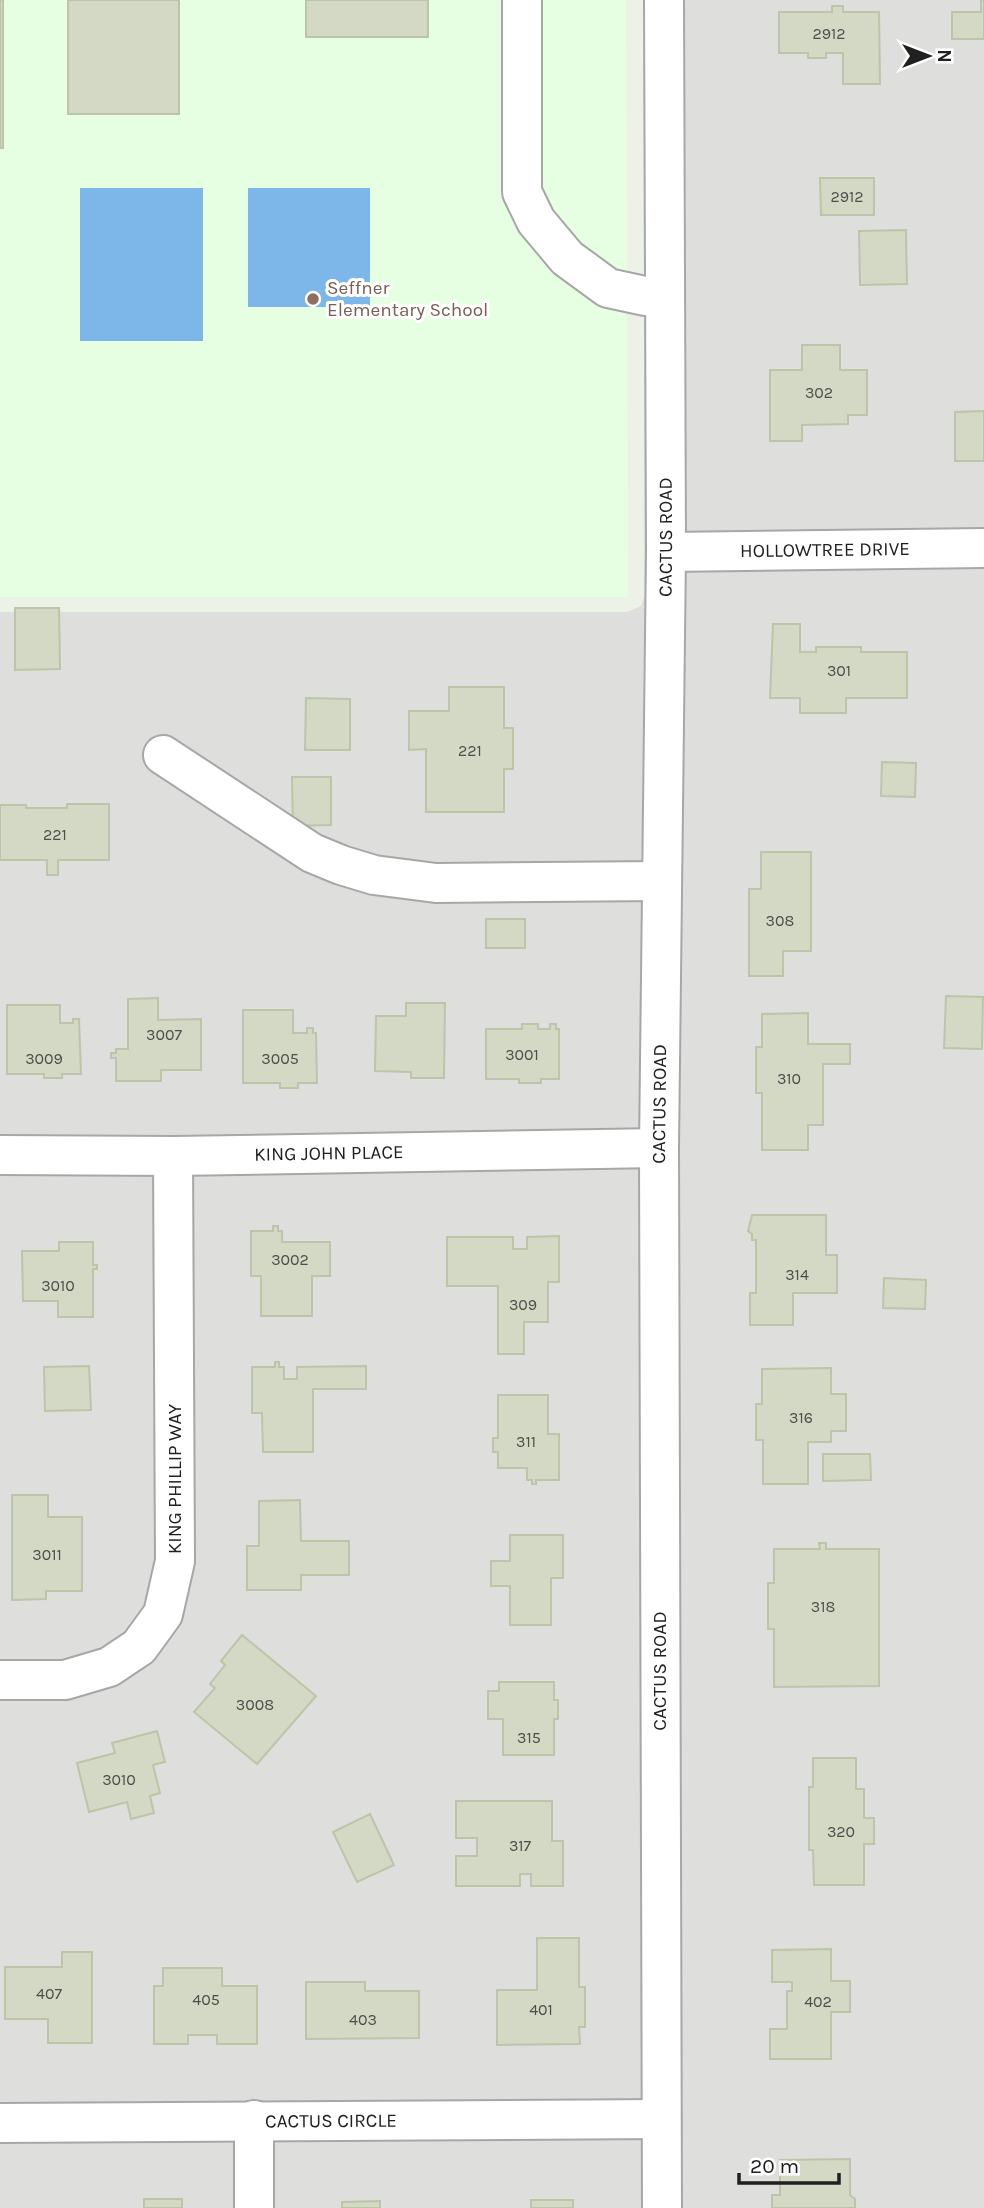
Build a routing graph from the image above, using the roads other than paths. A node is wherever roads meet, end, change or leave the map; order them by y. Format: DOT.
graph roads {
  1 [pos="522,0"];
  2 [pos="664,0"];
  3 [pos="665,296"];
  4 [pos="984,548"];
  5 [pos="666,552"];
  6 [pos="163,755"];
  7 [pos="662,881"];
  8 [pos="659,1148"];
  9 [pos="0,1155"];
  10 [pos="173,1156"];
  11 [pos="0,1680"];
  12 [pos="661,2119"];
  13 [pos="254,2120"];
  14 [pos="0,2123"];
  15 [pos="254,2208"];
  16 [pos="662,2208"];
  1 -- 3 [label="street"];
  2 -- 3 [label="street, CACTUS ROAD"];
  3 -- 5 [label="street, CACTUS ROAD"];
  4 -- 5 [label="street, HOLLOWTREE DRIVE"];
  5 -- 7 [label="street, CACTUS ROAD"];
  6 -- 7 [label="street"];
  7 -- 8 [label="street, CACTUS ROAD"];
  8 -- 10 [label="street, KING JOHN PLACE"];
  8 -- 12 [label="street, CACTUS ROAD"];
  9 -- 10 [label="street, KING JOHN PLACE"];
  10 -- 11 [label="street, KING PHILLIP WAY"];
  12 -- 13 [label="street, CACTUS CIRCLE"];
  12 -- 16 [label="street, CACTUS ROAD"];
  13 -- 14 [label="street, CACTUS CIRCLE"];
  13 -- 15 [label="street"];
}
